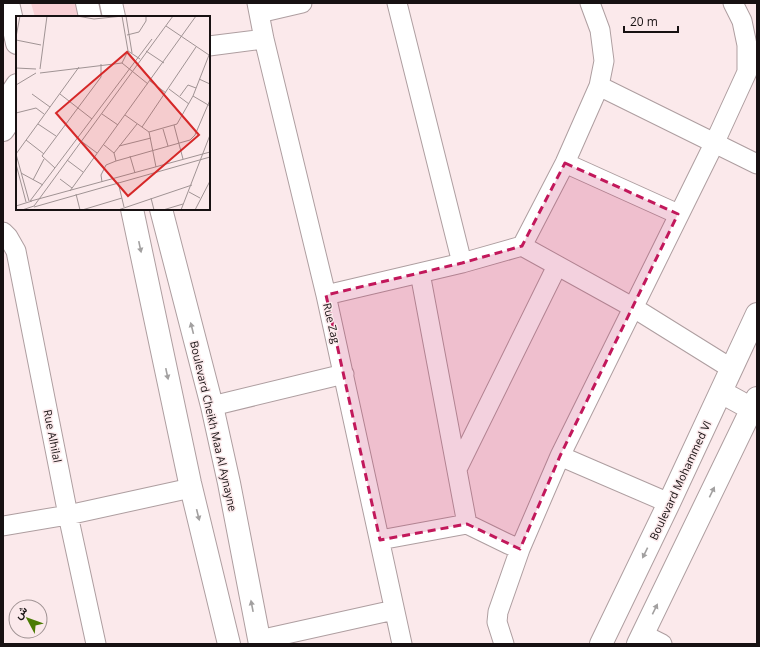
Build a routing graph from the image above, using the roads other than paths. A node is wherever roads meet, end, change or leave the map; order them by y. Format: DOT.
graph roads {
  1 [pos="8,3"];
  2 [pos="87,3"];
  3 [pos="111,3"];
  4 [pos="302,3"];
  5 [pos="397,3"];
  6 [pos="590,3"];
  7 [pos="733,3"];
  8 [pos="258,8"];
  9 [pos="90,16"];
  10 [pos="114,16"];
  11 [pos="16,39"];
  12 [pos="264,39"];
  13 [pos="210,46"];
  14 [pos="16,86"];
  15 [pos="599,86"];
  16 [pos="3,106"];
  17 [pos="16,110"];
  18 [pos="3,130"];
  19 [pos="714,144"];
  20 [pos="565,163"];
  21 [pos="757,164"];
  22 [pos="132,210"];
  23 [pos="161,210"];
  24 [pos="678,214"];
  25 [pos="3,232"];
  26 [pos="522,246"];
  27 [pos="462,263"];
  28 [pos="557,266"];
  29 [pos="420,273"];
  30 [pos="326,295"];
  31 [pos="634,308"];
  32 [pos="757,314"];
  33 [pos="732,369"];
  34 [pos="344,374"];
  35 [pos="720,392"];
  36 [pos="754,403"];
  37 [pos="212,406"];
  38 [pos="560,456"];
  39 [pos="457,469"];
  40 [pos="191,488"];
  41 [pos="669,504"];
  42 [pos="68,514"];
  43 [pos="467,524"];
  44 [pos="3,526"];
  45 [pos="380,540"];
  46 [pos="520,549"];
  47 [pos="394,610"];
  48 [pos="640,639"];
  49 [pos="259,642"];
  50 [pos="96,644"];
  51 [pos="229,644"];
  52 [pos="402,644"];
  53 [pos="504,644"];
  54 [pos="601,644"];
  55 [pos="662,644"];
  1 -- 11 [label="main road"];
  2 -- 9 [label="main road"];
  3 -- 10 [label="main road"];
  4 -- 8 [label="street"];
  5 -- 27 [label="street"];
  6 -- 15 [label="street"];
  7 -- 19 [label="street"];
  8 -- 12 [label="street, Rue Zag"];
  12 -- 13 [label="street"];
  12 -- 30 [label="street, Rue Zag"];
  14 -- 16 [label="main road"];
  15 -- 19 [label="street"];
  15 -- 20 [label="street"];
  17 -- 18 [label="main road"];
  19 -- 21 [label="street"];
  19 -- 24 [label="street"];
  20 -- 24 [label="street"];
  20 -- 26 [label="street"];
  22 -- 40 [label="main road, one-way"];
  37 -- 23 [label="main road, Boulevard Cheikh Maa Al Aynayne, one-way"];
  24 -- 31 [label="street"];
  25 -- 42 [label="street, Rue Alhilal"];
  26 -- 27 [label="street"];
  26 -- 28 [label="street"];
  27 -- 29 [label="street"];
  28 -- 31 [label="street"];
  28 -- 39 [label="street"];
  29 -- 30 [label="street"];
  29 -- 39 [label="street"];
  30 -- 34 [label="street, Rue Zag"];
  31 -- 33 [label="street"];
  31 -- 38 [label="street"];
  32 -- 33 [label="main road, Boulevard Mohammed VI"];
  33 -- 35 [label="main road, Boulevard Mohammed VI"];
  34 -- 37 [label="street"];
  34 -- 45 [label="street, Rue Zag"];
  35 -- 36 [label="main road"];
  35 -- 41 [label="main road, Boulevard Mohammed VI"];
  48 -- 36 [label="main road, one-way"];
  49 -- 37 [label="main road, Boulevard Cheikh Maa Al Aynayne, one-way"];
  38 -- 41 [label="street"];
  38 -- 46 [label="street"];
  39 -- 43 [label="street"];
  40 -- 42 [label="street"];
  40 -- 51 [label="main road, one-way"];
  41 -- 54 [label="main road, Boulevard Mohammed VI, one-way"];
  42 -- 44 [label="street"];
  42 -- 50 [label="street, Rue Alhilal"];
  43 -- 45 [label="street"];
  43 -- 46 [label="street"];
  45 -- 47 [label="street, Rue Zag"];
  46 -- 53 [label="street"];
  47 -- 49 [label="street"];
  47 -- 52 [label="street, Rue Zag"];
  48 -- 55 [label="street"];
}
